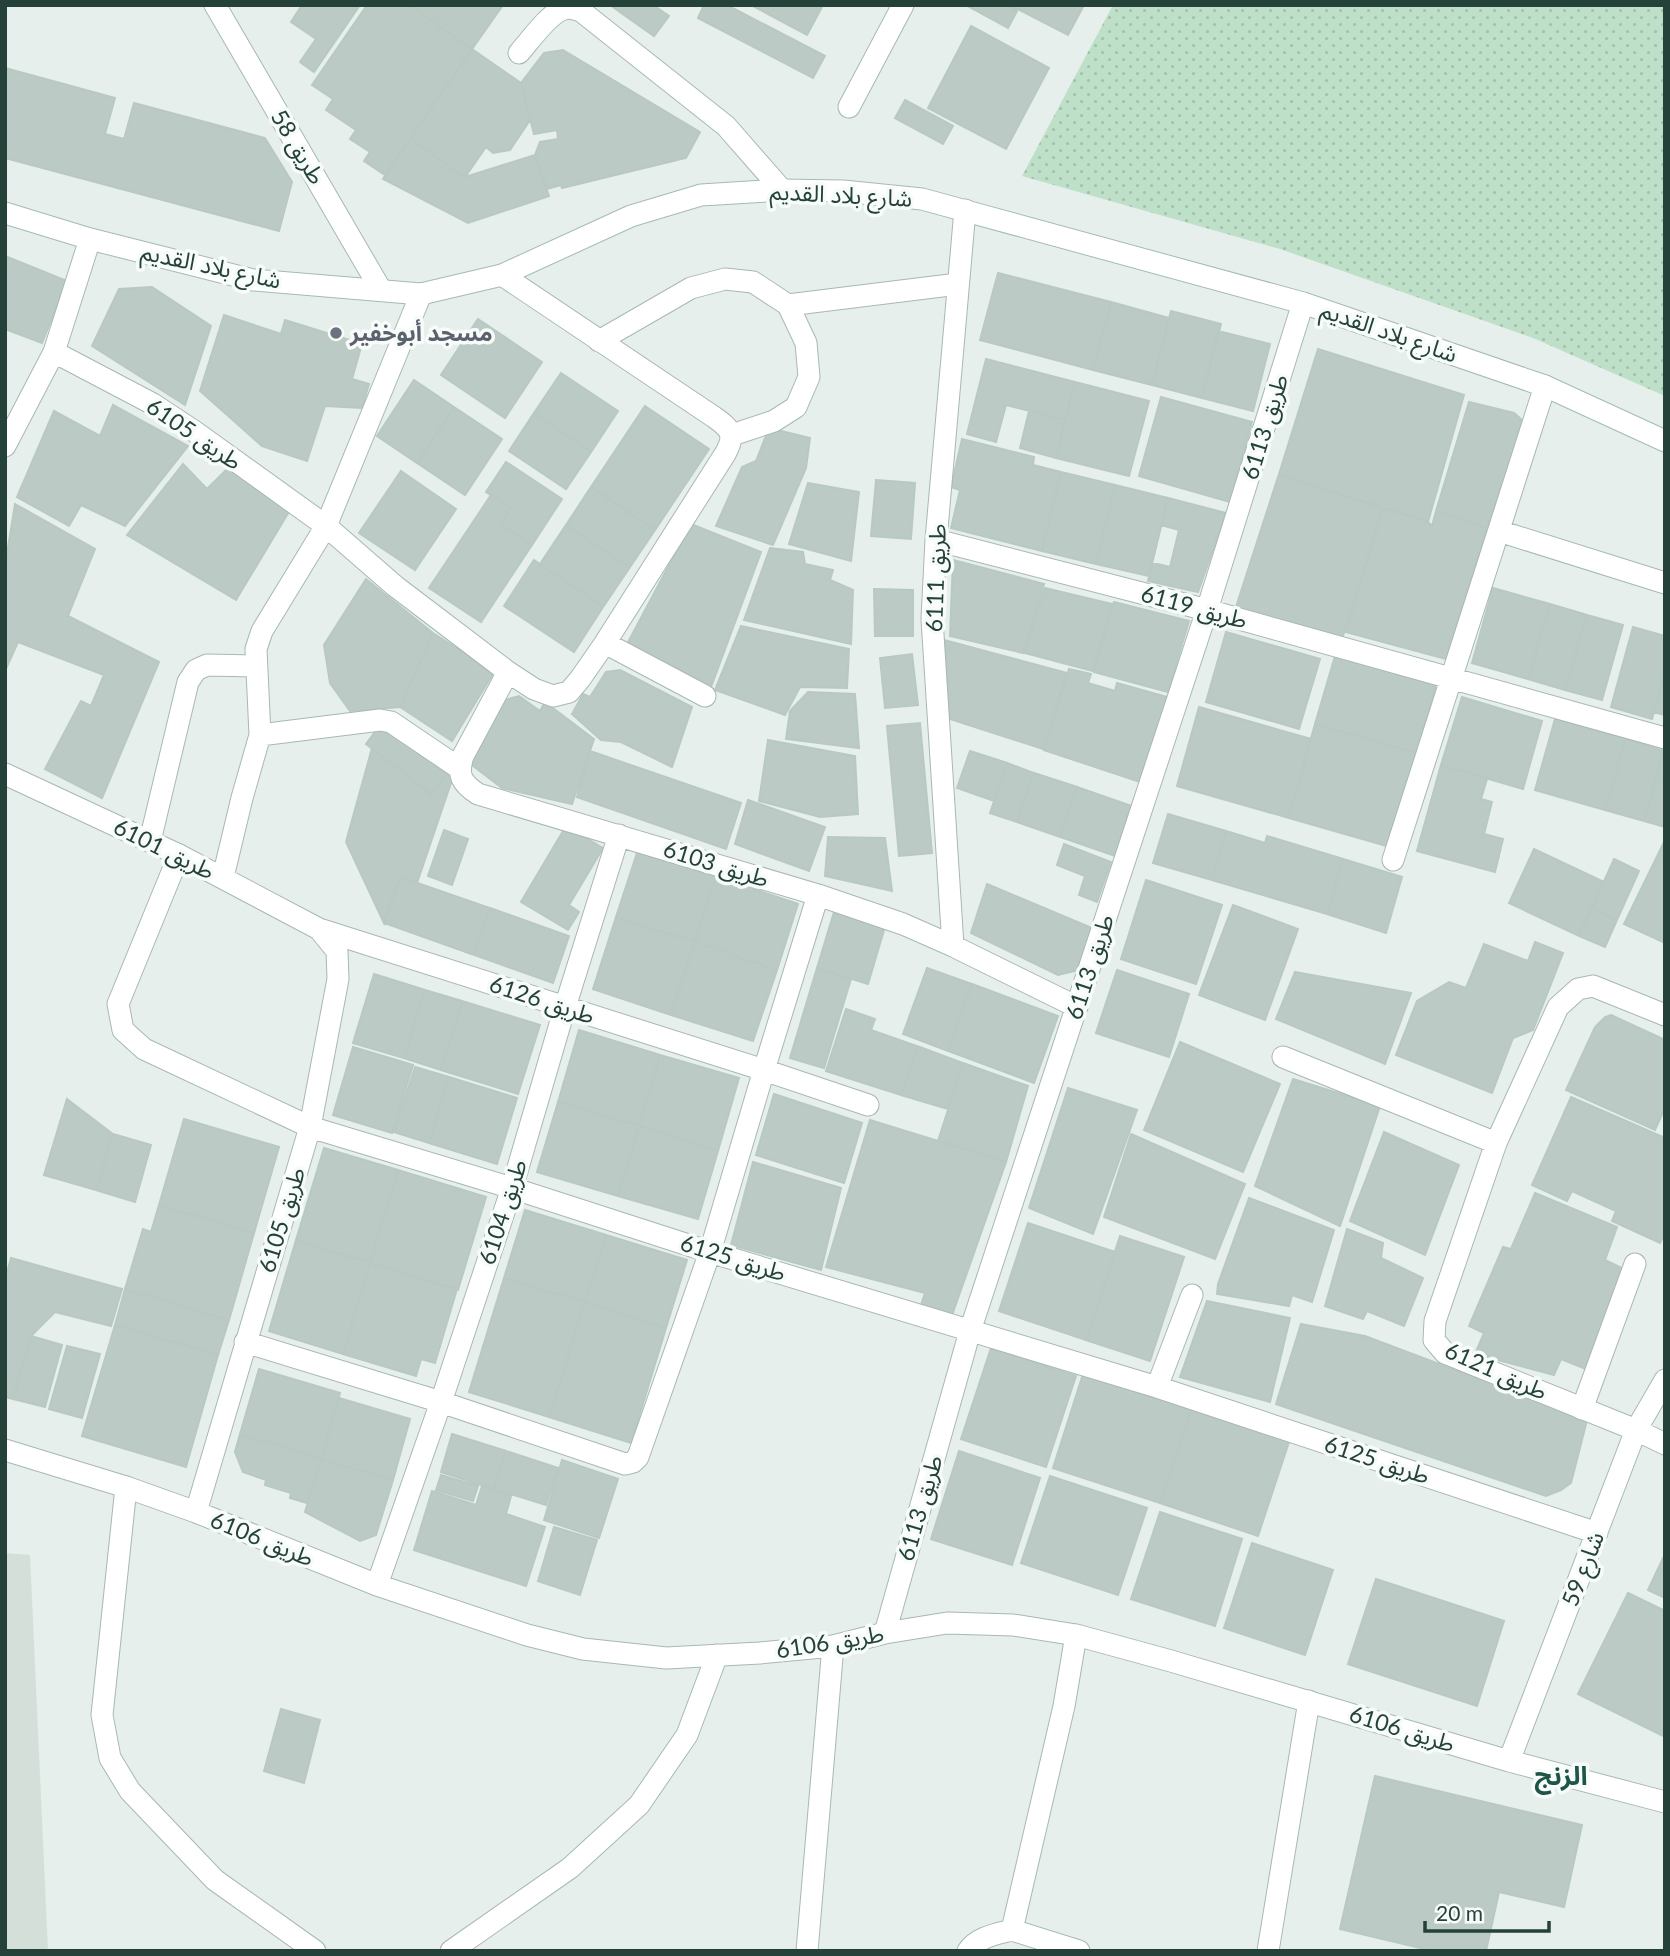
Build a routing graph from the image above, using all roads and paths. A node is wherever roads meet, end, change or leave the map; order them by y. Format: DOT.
graph roads {
  1 [pos="215,5"];
  2 [pos="903,5"];
  3 [pos="519,54"];
  4 [pos="849,107"];
  5 [pos="782,190"];
  6 [pos="965,210"];
  7 [pos="5,213"];
  8 [pos="90,239"];
  9 [pos="502,275"];
  10 [pos="958,284"];
  11 [pos="381,290"];
  12 [pos="421,294"];
  13 [pos="1303,303"];
  14 [pos="788,305"];
  15 [pos="599,341"];
  16 [pos="54,352"];
  17 [pos="1545,386"];
  18 [pos="1665,441"];
  19 [pos="728,444"];
  20 [pos="5,446"];
  21 [pos="326,526"];
  22 [pos="1499,531"];
  23 [pos="936,540"];
  24 [pos="1665,583"];
  25 [pos="1208,610"];
  26 [pos="606,643"];
  27 [pos="256,666"];
  28 [pos="509,672"];
  29 [pos="1451,679"];
  30 [pos="705,696"];
  31 [pos="260,735"];
  32 [pos="1665,738"];
  33 [pos="459,768"];
  34 [pos="5,774"];
  35 [pos="619,835"];
  36 [pos="150,841"];
  37 [pos="179,855"];
  38 [pos="1393,860"];
  39 [pos="223,877"];
  40 [pos="818,895"];
  41 [pos="320,929"];
  42 [pos="953,946"];
  43 [pos="565,1007"];
  44 [pos="1077,1007"];
  45 [pos="1665,1015"];
  46 [pos="1283,1057"];
  47 [pos="764,1070"];
  48 [pos="868,1105"];
  49 [pos="310,1127"];
  50 [pos="1496,1143"];
  51 [pos="512,1188"];
  52 [pos="710,1252"];
  53 [pos="1635,1264"];
  54 [pos="1192,1295"];
  55 [pos="970,1331"];
  56 [pos="245,1342"];
  57 [pos="1665,1380"];
  58 [pos="1157,1387"];
  59 [pos="441,1402"];
  60 [pos="1582,1409"];
  61 [pos="1636,1430"];
  62 [pos="1665,1444"];
  63 [pos="5,1450"];
  64 [pos="125,1487"];
  65 [pos="196,1512"];
  66 [pos="1597,1533"];
  67 [pos="377,1586"];
  68 [pos="885,1633"];
  69 [pos="1076,1635"];
  70 [pos="833,1646"];
  71 [pos="717,1655"];
  72 [pos="1308,1701"];
  73 [pos="1509,1761"];
  74 [pos="1665,1802"];
  75 [pos="1012,1930"];
  76 [pos="315,1951"];
  77 [pos="451,1951"];
  78 [pos="807,1951"];
  79 [pos="968,1951"];
  80 [pos="1079,1951"];
  81 [pos="1268,1951"];
  1 -- 11 [label="street, طريق 58"];
  2 -- 4 [label="street"];
  3 -- 5 [label="street"];
  5 -- 6 [label="street, شارع بلاد القديم"];
  5 -- 9 [label="street, شارع بلاد القديم"];
  6 -- 10 [label="street, طريق 6111"];
  6 -- 13 [label="street, شارع بلاد القديم"];
  7 -- 8 [label="street, شارع بلاد القديم"];
  8 -- 11 [label="street, شارع بلاد القديم"];
  8 -- 16 [label="street"];
  9 -- 12 [label="street, شارع بلاد القديم"];
  9 -- 15 [label="street"];
  10 -- 14 [label="street"];
  10 -- 23 [label="street, طريق 6111"];
  11 -- 12 [label="street, شارع بلاد القديم"];
  12 -- 21 [label="street"];
  13 -- 17 [label="street, شارع بلاد القديم"];
  13 -- 25 [label="street, طريق 6113"];
  14 -- 15 [label="street"];
  14 -- 19 [label="street"];
  15 -- 19 [label="street"];
  16 -- 20 [label="street"];
  16 -- 21 [label="street, طريق 6105"];
  17 -- 18 [label="street, شارع بلاد القديم"];
  17 -- 22 [label="street"];
  19 -- 26 [label="street"];
  21 -- 27 [label="street"];
  21 -- 28 [label="street, طريق 6105"];
  22 -- 24 [label="street"];
  22 -- 29 [label="street"];
  23 -- 25 [label="street, طريق 6119"];
  23 -- 42 [label="street, طريق 6111"];
  25 -- 29 [label="street, طريق 6119"];
  25 -- 44 [label="street, طريق 6113"];
  26 -- 28 [label="street, طريق 6105"];
  26 -- 30 [label="street"];
  27 -- 31 [label="street"];
  27 -- 36 [label="street"];
  28 -- 33 [label="street"];
  29 -- 32 [label="street, طريق 6119"];
  29 -- 38 [label="street"];
  31 -- 33 [label="street, طريق 6103"];
  31 -- 39 [label="street"];
  33 -- 35 [label="street, طريق 6103"];
  34 -- 36 [label="street, طريق 6101"];
  35 -- 40 [label="street, طريق 6103"];
  35 -- 43 [label="street, طريق 6104"];
  36 -- 37 [label="street, طريق 6101"];
  37 -- 39 [label="street, طريق 6101"];
  37 -- 49 [label="street, طريق 6125"];
  39 -- 41 [label="street, طريق 6101"];
  40 -- 42 [label="street, طريق 6103"];
  40 -- 47 [label="street"];
  41 -- 43 [label="street, طريق 6126"];
  41 -- 49 [label="street, طريق 6105"];
  42 -- 44 [label="street, طريق 6103"];
  43 -- 47 [label="street, طريق 6126"];
  43 -- 51 [label="street, طريق 6104"];
  44 -- 55 [label="street, طريق 6113"];
  45 -- 50 [label="street, طريق 6121"];
  46 -- 50 [label="street"];
  47 -- 48 [label="street, طريق 6126"];
  47 -- 52 [label="street"];
  49 -- 51 [label="street, طريق 6125"];
  49 -- 56 [label="street, طريق 6105"];
  50 -- 60 [label="street, طريق 6121"];
  51 -- 52 [label="street, طريق 6125"];
  51 -- 59 [label="street, طريق 6104"];
  52 -- 55 [label="street, طريق 6125"];
  52 -- 59 [label="street"];
  53 -- 60 [label="street"];
  54 -- 58 [label="street"];
  55 -- 58 [label="street, طريق 6125"];
  55 -- 68 [label="street, طريق 6113"];
  56 -- 59 [label="street"];
  56 -- 65 [label="street, طريق 6105"];
  57 -- 61 [label="street, شارع 59"];
  58 -- 66 [label="street, طريق 6125"];
  59 -- 67 [label="street, طريق 6104"];
  60 -- 61 [label="street, طريق 6121"];
  61 -- 62 [label="street, طريق 6121"];
  61 -- 66 [label="street, شارع 59"];
  63 -- 64 [label="street, طريق 6106"];
  64 -- 65 [label="street, طريق 6106"];
  64 -- 76 [label="street"];
  65 -- 67 [label="street, طريق 6106"];
  66 -- 73 [label="street, شارع 59"];
  67 -- 71 [label="street, طريق 6106"];
  68 -- 69 [label="street, طريق 6106"];
  68 -- 70 [label="street, طريق 6106"];
  69 -- 72 [label="street, طريق 6106"];
  69 -- 75 [label="street"];
  70 -- 71 [label="street, طريق 6106"];
  70 -- 78 [label="street"];
  71 -- 77 [label="street"];
  72 -- 73 [label="street, طريق 6106"];
  72 -- 81 [label="street"];
  73 -- 74 [label="street, طريق 6106"];
  75 -- 79 [label="street"];
  75 -- 80 [label="street"];
}
